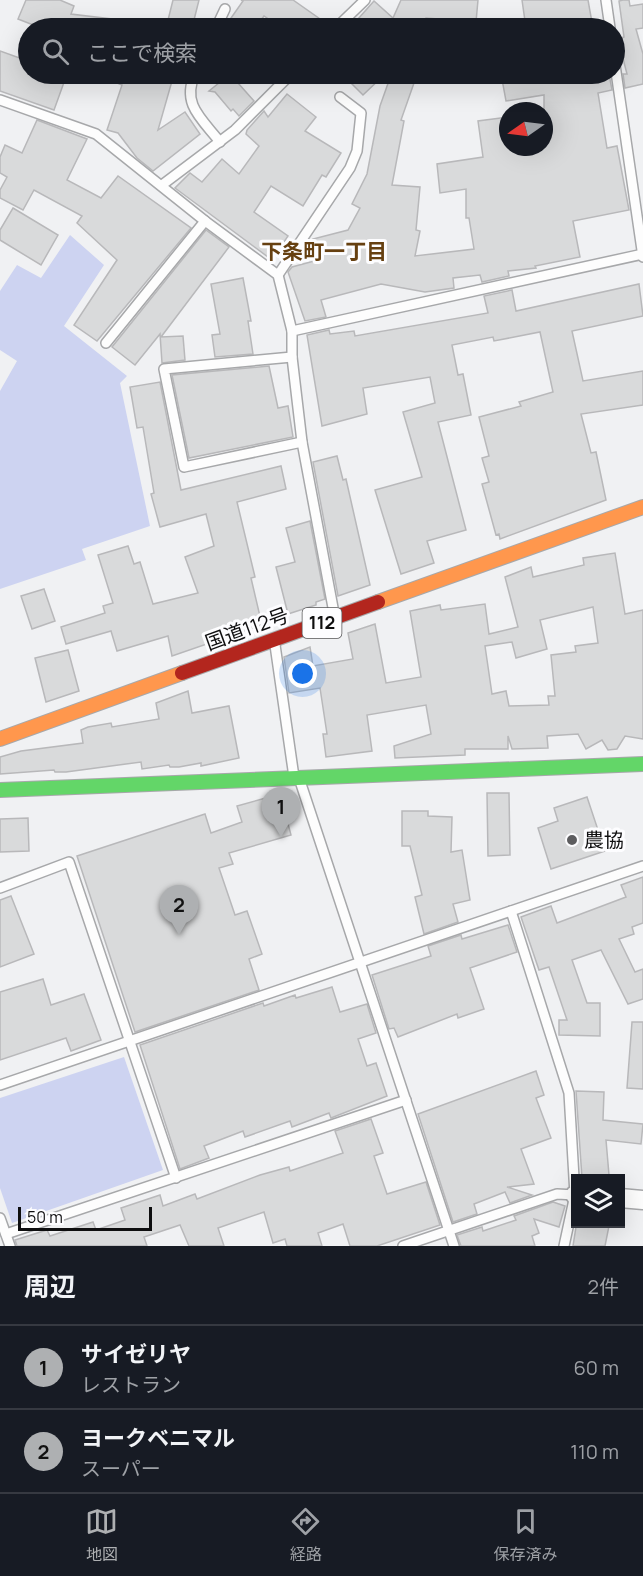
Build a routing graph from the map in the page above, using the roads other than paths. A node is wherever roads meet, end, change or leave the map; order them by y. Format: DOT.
graph roads {
  1 [pos="365,0"];
  2 [pos="606,0"];
  3 [pos="225,9"];
  4 [pos="221,18"];
  5 [pos="346,18"];
  6 [pos="609,18"];
  7 [pos="190,84"];
  8 [pos="281,84"];
  9 [pos="619,84"];
  10 [pos="340,97"];
  11 [pos="0,100"];
  12 [pos="220,142"];
  13 [pos="162,185"];
  14 [pos="205,221"];
  15 [pos="643,255"];
  16 [pos="278,275"];
  17 [pos="292,331"];
  18 [pos="106,343"];
  19 [pos="292,357"];
  20 [pos="302,442"];
  21 [pos="643,507"];
  22 [pos="335,618"];
  23 [pos="274,640"];
  24 [pos="0,739"];
  25 [pos="643,764"];
  26 [pos="297,780"];
  27 [pos="0,790"];
  28 [pos="643,866"];
  29 [pos="0,888"];
  30 [pos="511,911"];
  31 [pos="361,963"];
  32 [pos="131,1042"];
  33 [pos="0,1085"];
  34 [pos="406,1100"];
  35 [pos="574,1174"];
  36 [pos="176,1178"];
  37 [pos="571,1195"];
  38 [pos="625,1198"];
  39 [pos="643,1200"];
  40 [pos="571,1214"];
  41 [pos="0,1218"];
  42 [pos="449,1231"];
  43 [pos="6,1234"];
  44 [pos="10,1246"];
  45 [pos="403,1246"];
  46 [pos="454,1246"];
  47 [pos="564,1246"];
  1 -- 5 [label="lane"];
  2 -- 6 [label="lane"];
  3 -- 4 [label="lane"];
  7 -- 12 [label="lane"];
  8 -- 12 [label="lane"];
  9 -- 15 [label="lane"];
  10 -- 16 [label="lane"];
  11 -- 13 [label="lane"];
  12 -- 13 [label="lane"];
  13 -- 14 [label="lane"];
  14 -- 16 [label="lane"];
  14 -- 18 [label="lane"];
  15 -- 17 [label="lane"];
  16 -- 17 [label="lane"];
  17 -- 19 [label="lane"];
  19 -- 20 [label="lane"];
  19 -- 20 [label="lane"];
  20 -- 22 [label="lane"];
  21 -- 22 [label="main road, 国道112号 / 112"];
  22 -- 23 [label="main road, 国道112号 / 112"];
  23 -- 24 [label="main road, 国道112号 / 112"];
  23 -- 26 [label="lane"];
  25 -- 26 [label="main road"];
  26 -- 27 [label="main road"];
  26 -- 31 [label="lane"];
  28 -- 30 [label="lane"];
  29 -- 32 [label="lane"];
  30 -- 31 [label="lane"];
  30 -- 35 [label="lane"];
  31 -- 32 [label="lane"];
  31 -- 34 [label="lane"];
  32 -- 33 [label="lane"];
  32 -- 36 [label="lane"];
  34 -- 36 [label="lane"];
  34 -- 42 [label="lane"];
  36 -- 43 [label="lane"];
  37 -- 42 [label="lane"];
  38 -- 39 [label="street"];
  40 -- 47 [label="lane"];
  41 -- 43 [label="lane"];
  42 -- 45 [label="lane"];
  42 -- 46 [label="lane"];
  43 -- 44 [label="lane"];
}
